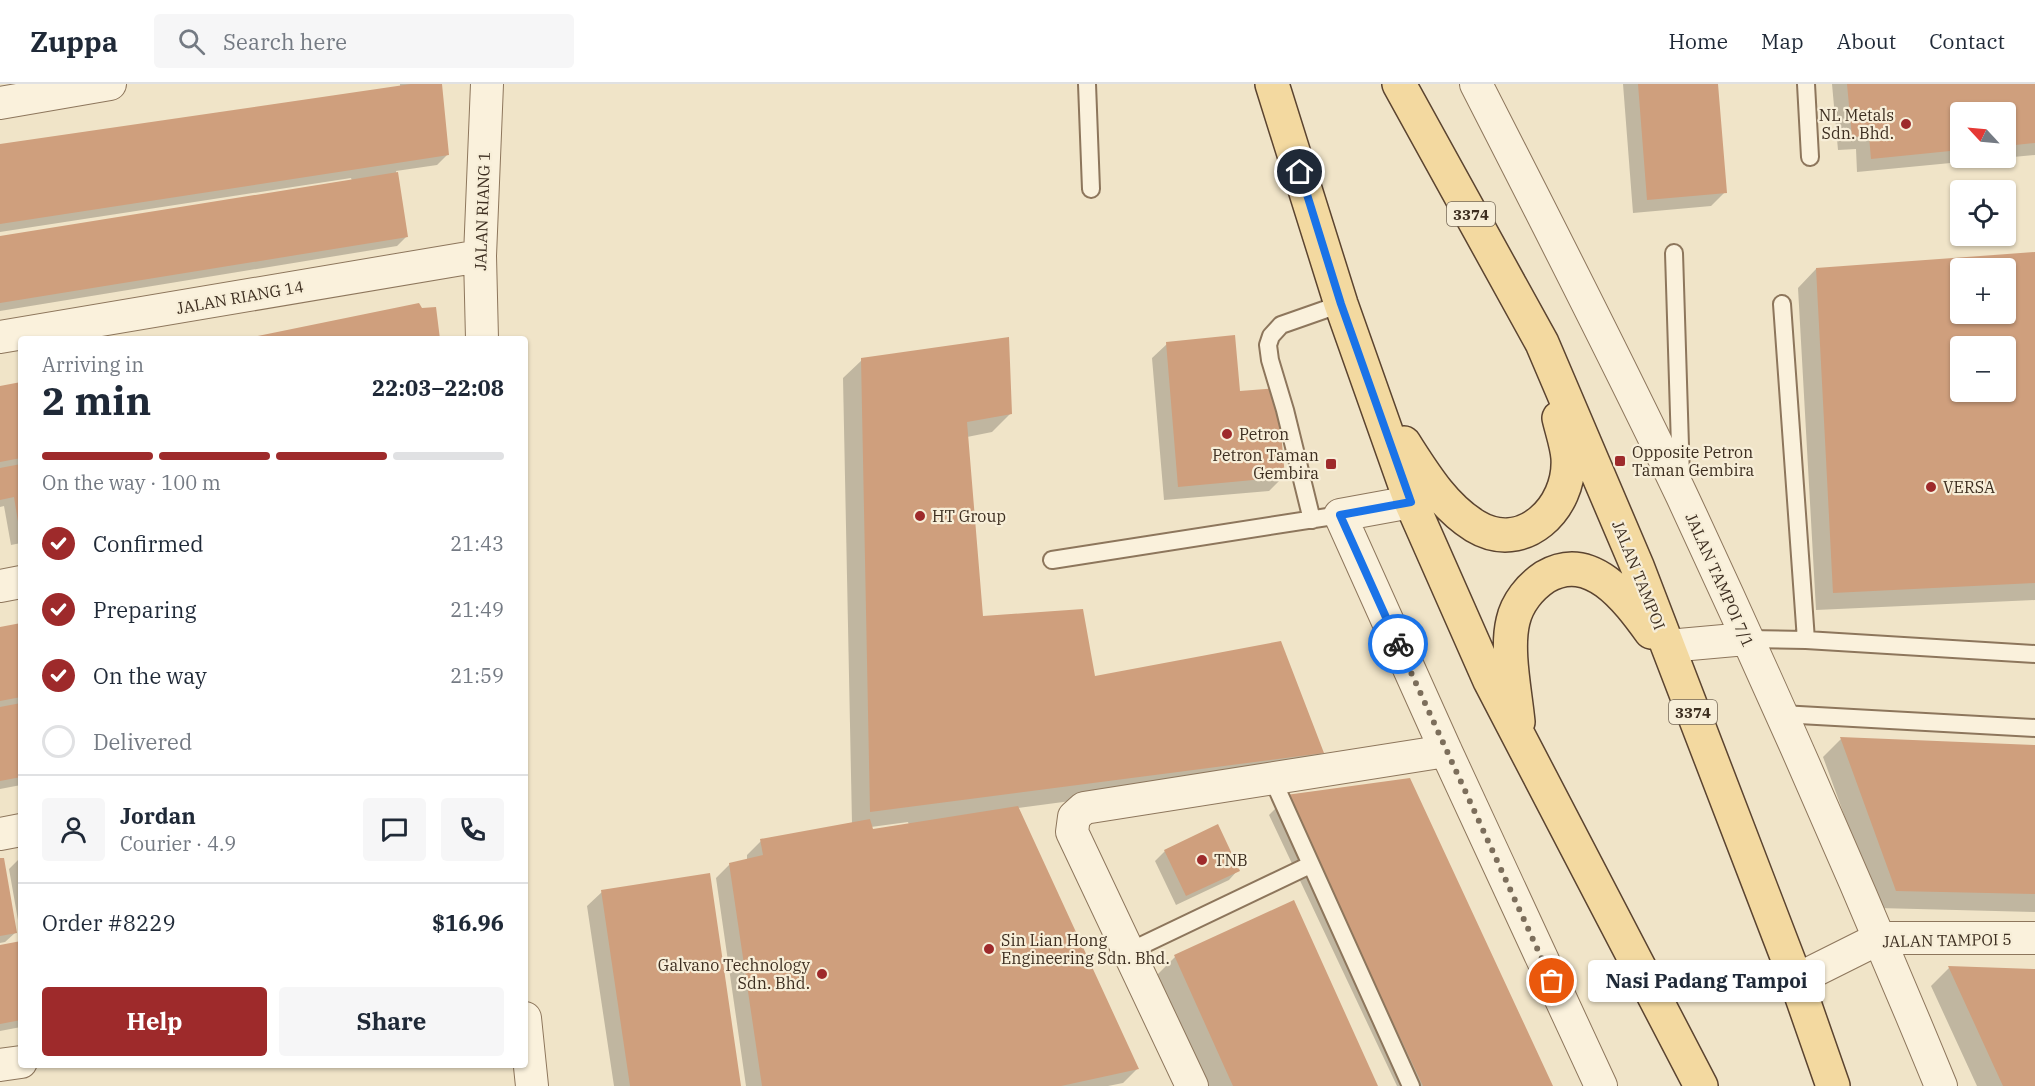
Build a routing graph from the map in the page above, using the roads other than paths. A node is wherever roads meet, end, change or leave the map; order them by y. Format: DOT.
graph roads {
  1 [pos="110,84"];
  2 [pos="487,84"];
  3 [pos="1087,84"];
  4 [pos="1272,84"];
  5 [pos="1399,84"];
  6 [pos="1476,84"];
  7 [pos="1806,84"];
  8 [pos="0,104"];
  9 [pos="1810,157"];
  10 [pos="1091,189"];
  11 [pos="1674,253"];
  12 [pos="480,256"];
  13 [pos="1341,304"];
  14 [pos="1782,304"];
  15 [pos="482,336"];
  16 [pos="0,337"];
  17 [pos="1542,343"];
  18 [pos="1376,398"];
  19 [pos="1682,497"];
  20 [pos="1411,502"];
  21 [pos="1326,518"];
  22 [pos="1053,560"];
  23 [pos="18,583"];
  24 [pos="0,586"];
  25 [pos="1746,639"];
  26 [pos="1806,640"];
  27 [pos="2035,654"];
  28 [pos="1672,658"];
  29 [pos="1781,714"];
  30 [pos="2035,728"];
  31 [pos="1519,735"];
  32 [pos="1446,751"];
  33 [pos="1272,778"];
  34 [pos="18,831"];
  35 [pos="0,834"];
  36 [pos="1310,865"];
  37 [pos="1880,938"];
  38 [pos="2035,938"];
  39 [pos="1128,952"];
  40 [pos="1796,980"];
  41 [pos="528,1047"];
  42 [pos="18,1062"];
  43 [pos="0,1065"];
  44 [pos="532,1086"];
  45 [pos="1192,1086"];
  46 [pos="1411,1086"];
  47 [pos="1600,1086"];
  48 [pos="1701,1086"];
  49 [pos="1833,1086"];
  50 [pos="1941,1086"];
  1 -- 8 [label="street"];
  2 -- 12 [label="street, JALAN RIANG 1"];
  3 -- 10 [label="lane"];
  4 -- 13 [label="main road"];
  5 -- 17 [label="main road, JALAN TAMPOI / 3374"];
  6 -- 19 [label="street, JALAN TAMPOI 7/1"];
  7 -- 9 [label="lane"];
  11 -- 19 [label="lane"];
  12 -- 15 [label="street, JALAN RIANG 1"];
  12 -- 16 [label="street, JALAN RIANG 14"];
  13 -- 18 [label="main road"];
  13 -- 21 [label="lane"];
  14 -- 26 [label="lane"];
  17 -- 18 [label="main road"];
  17 -- 28 [label="main road, JALAN TAMPOI / 3374"];
  18 -- 20 [label="main road"];
  19 -- 25 [label="street, JALAN TAMPOI 7/1"];
  20 -- 21 [label="street"];
  20 -- 31 [label="main road"];
  21 -- 22 [label="lane"];
  21 -- 32 [label="street"];
  23 -- 24 [label="street"];
  25 -- 26 [label="lane"];
  25 -- 28 [label="street"];
  25 -- 29 [label="street, JALAN TAMPOI 7/1"];
  26 -- 27 [label="lane"];
  28 -- 31 [label="main road"];
  28 -- 40 [label="main road, JALAN TAMPOI / 3374"];
  29 -- 30 [label="lane"];
  29 -- 37 [label="street, JALAN TAMPOI 7/1"];
  31 -- 48 [label="main road"];
  32 -- 33 [label="street"];
  32 -- 47 [label="street"];
  33 -- 36 [label="lane"];
  33 -- 39 [label="street"];
  34 -- 35 [label="street"];
  36 -- 39 [label="lane"];
  36 -- 46 [label="lane"];
  37 -- 38 [label="street, JALAN TAMPOI 5"];
  37 -- 40 [label="street, JALAN TAMPOI 5"];
  37 -- 50 [label="street, JALAN TAMPOI 7/1"];
  39 -- 45 [label="street"];
  40 -- 49 [label="main road, JALAN TAMPOI / 3374"];
  41 -- 44 [label="street"];
  42 -- 43 [label="street"];
}
